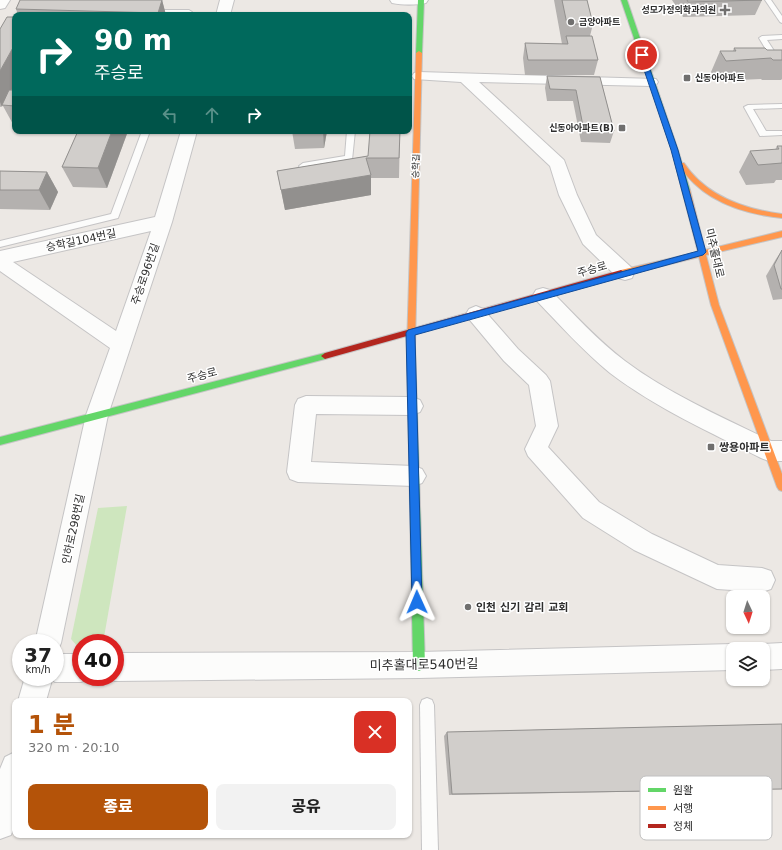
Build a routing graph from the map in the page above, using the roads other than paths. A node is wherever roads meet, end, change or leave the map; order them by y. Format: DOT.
graph roads {
  1 [pos="3,0"];
  2 [pos="227,0"];
  3 [pos="396,0"];
  4 [pos="421,0"];
  5 [pos="624,0"];
  6 [pos="768,0"];
  7 [pos="0,5"];
  8 [pos="145,12"];
  9 [pos="189,12"];
  10 [pos="224,12"];
  11 [pos="782,21"];
  12 [pos="782,37"];
  13 [pos="782,69"];
  14 [pos="414,76"];
  15 [pos="465,77"];
  16 [pos="651,82"];
  17 [pos="782,106"];
  18 [pos="782,133"];
  19 [pos="145,134"];
  20 [pos="188,134"];
  21 [pos="351,134"];
  22 [pos="674,150"];
  23 [pos="303,166"];
  24 [pos="782,216"];
  25 [pos="163,222"];
  26 [pos="782,234"];
  27 [pos="0,244"];
  28 [pos="703,252"];
  29 [pos="0,258"];
  30 [pos="0,262"];
  31 [pos="625,273"];
  32 [pos="543,295"];
  33 [pos="476,314"];
  34 [pos="411,333"];
  35 [pos="121,345"];
  36 [pos="412,406"];
  37 [pos="97,415"];
  38 [pos="0,441"];
  39 [pos="776,451"];
  40 [pos="414,476"];
  41 [pos="782,487"];
  42 [pos="762,580"];
  43 [pos="50,634"];
  44 [pos="782,656"];
  45 [pos="726,657"];
  46 [pos="770,657"];
  47 [pos="419,664"];
  48 [pos="124,668"];
  49 [pos="36,686"];
  50 [pos="33,698"];
  51 [pos="427,706"];
  52 [pos="12,778"];
  53 [pos="0,824"];
  54 [pos="430,850"];
  1 -- 7 [label="street"];
  2 -- 10 [label="street"];
  3 -- 4 [label="street"];
  4 -- 14 [label="street, 승학길"];
  5 -- 16 [label="street, 미추홀대로"];
  6 -- 11 [label="lane"];
  8 -- 9 [label="lane"];
  12 -- 13 [label="lane"];
  14 -- 15 [label="street"];
  14 -- 34 [label="street, 승학길"];
  15 -- 16 [label="street"];
  15 -- 31 [label="street"];
  16 -- 22 [label="street, 미추홀대로"];
  17 -- 18 [label="lane"];
  19 -- 27 [label="lane"];
  20 -- 25 [label="street, 주승로96번길"];
  21 -- 23 [label="lane"];
  22 -- 24 [label="street"];
  22 -- 28 [label="street, 미추홀대로"];
  25 -- 29 [label="street, 승학길104번길"];
  25 -- 35 [label="street, 주승로96번길"];
  26 -- 28 [label="street, 주승로"];
  28 -- 31 [label="street, 주승로"];
  28 -- 39 [label="street, 미추홀대로"];
  30 -- 35 [label="street"];
  31 -- 32 [label="street, 주승로"];
  32 -- 33 [label="street, 주승로"];
  32 -- 39 [label="street"];
  33 -- 34 [label="street, 주승로"];
  33 -- 42 [label="street"];
  34 -- 36 [label="street"];
  34 -- 37 [label="street, 주승로"];
  35 -- 37 [label="street, 주승로96번길"];
  36 -- 40 [label="street"];
  36 -- 40 [label="street"];
  37 -- 38 [label="street, 주승로"];
  37 -- 43 [label="street, 인하로298번길"];
  39 -- 41 [label="street, 미추홀대로"];
  40 -- 47 [label="street"];
  44 -- 46 [label="street"];
  45 -- 47 [label="street, 미추홀대로540번길"];
  47 -- 48 [label="street, 미추홀대로540번길"];
  49 -- 50 [label="street"];
  51 -- 54 [label="lane"];
  52 -- 53 [label="street"];
}
